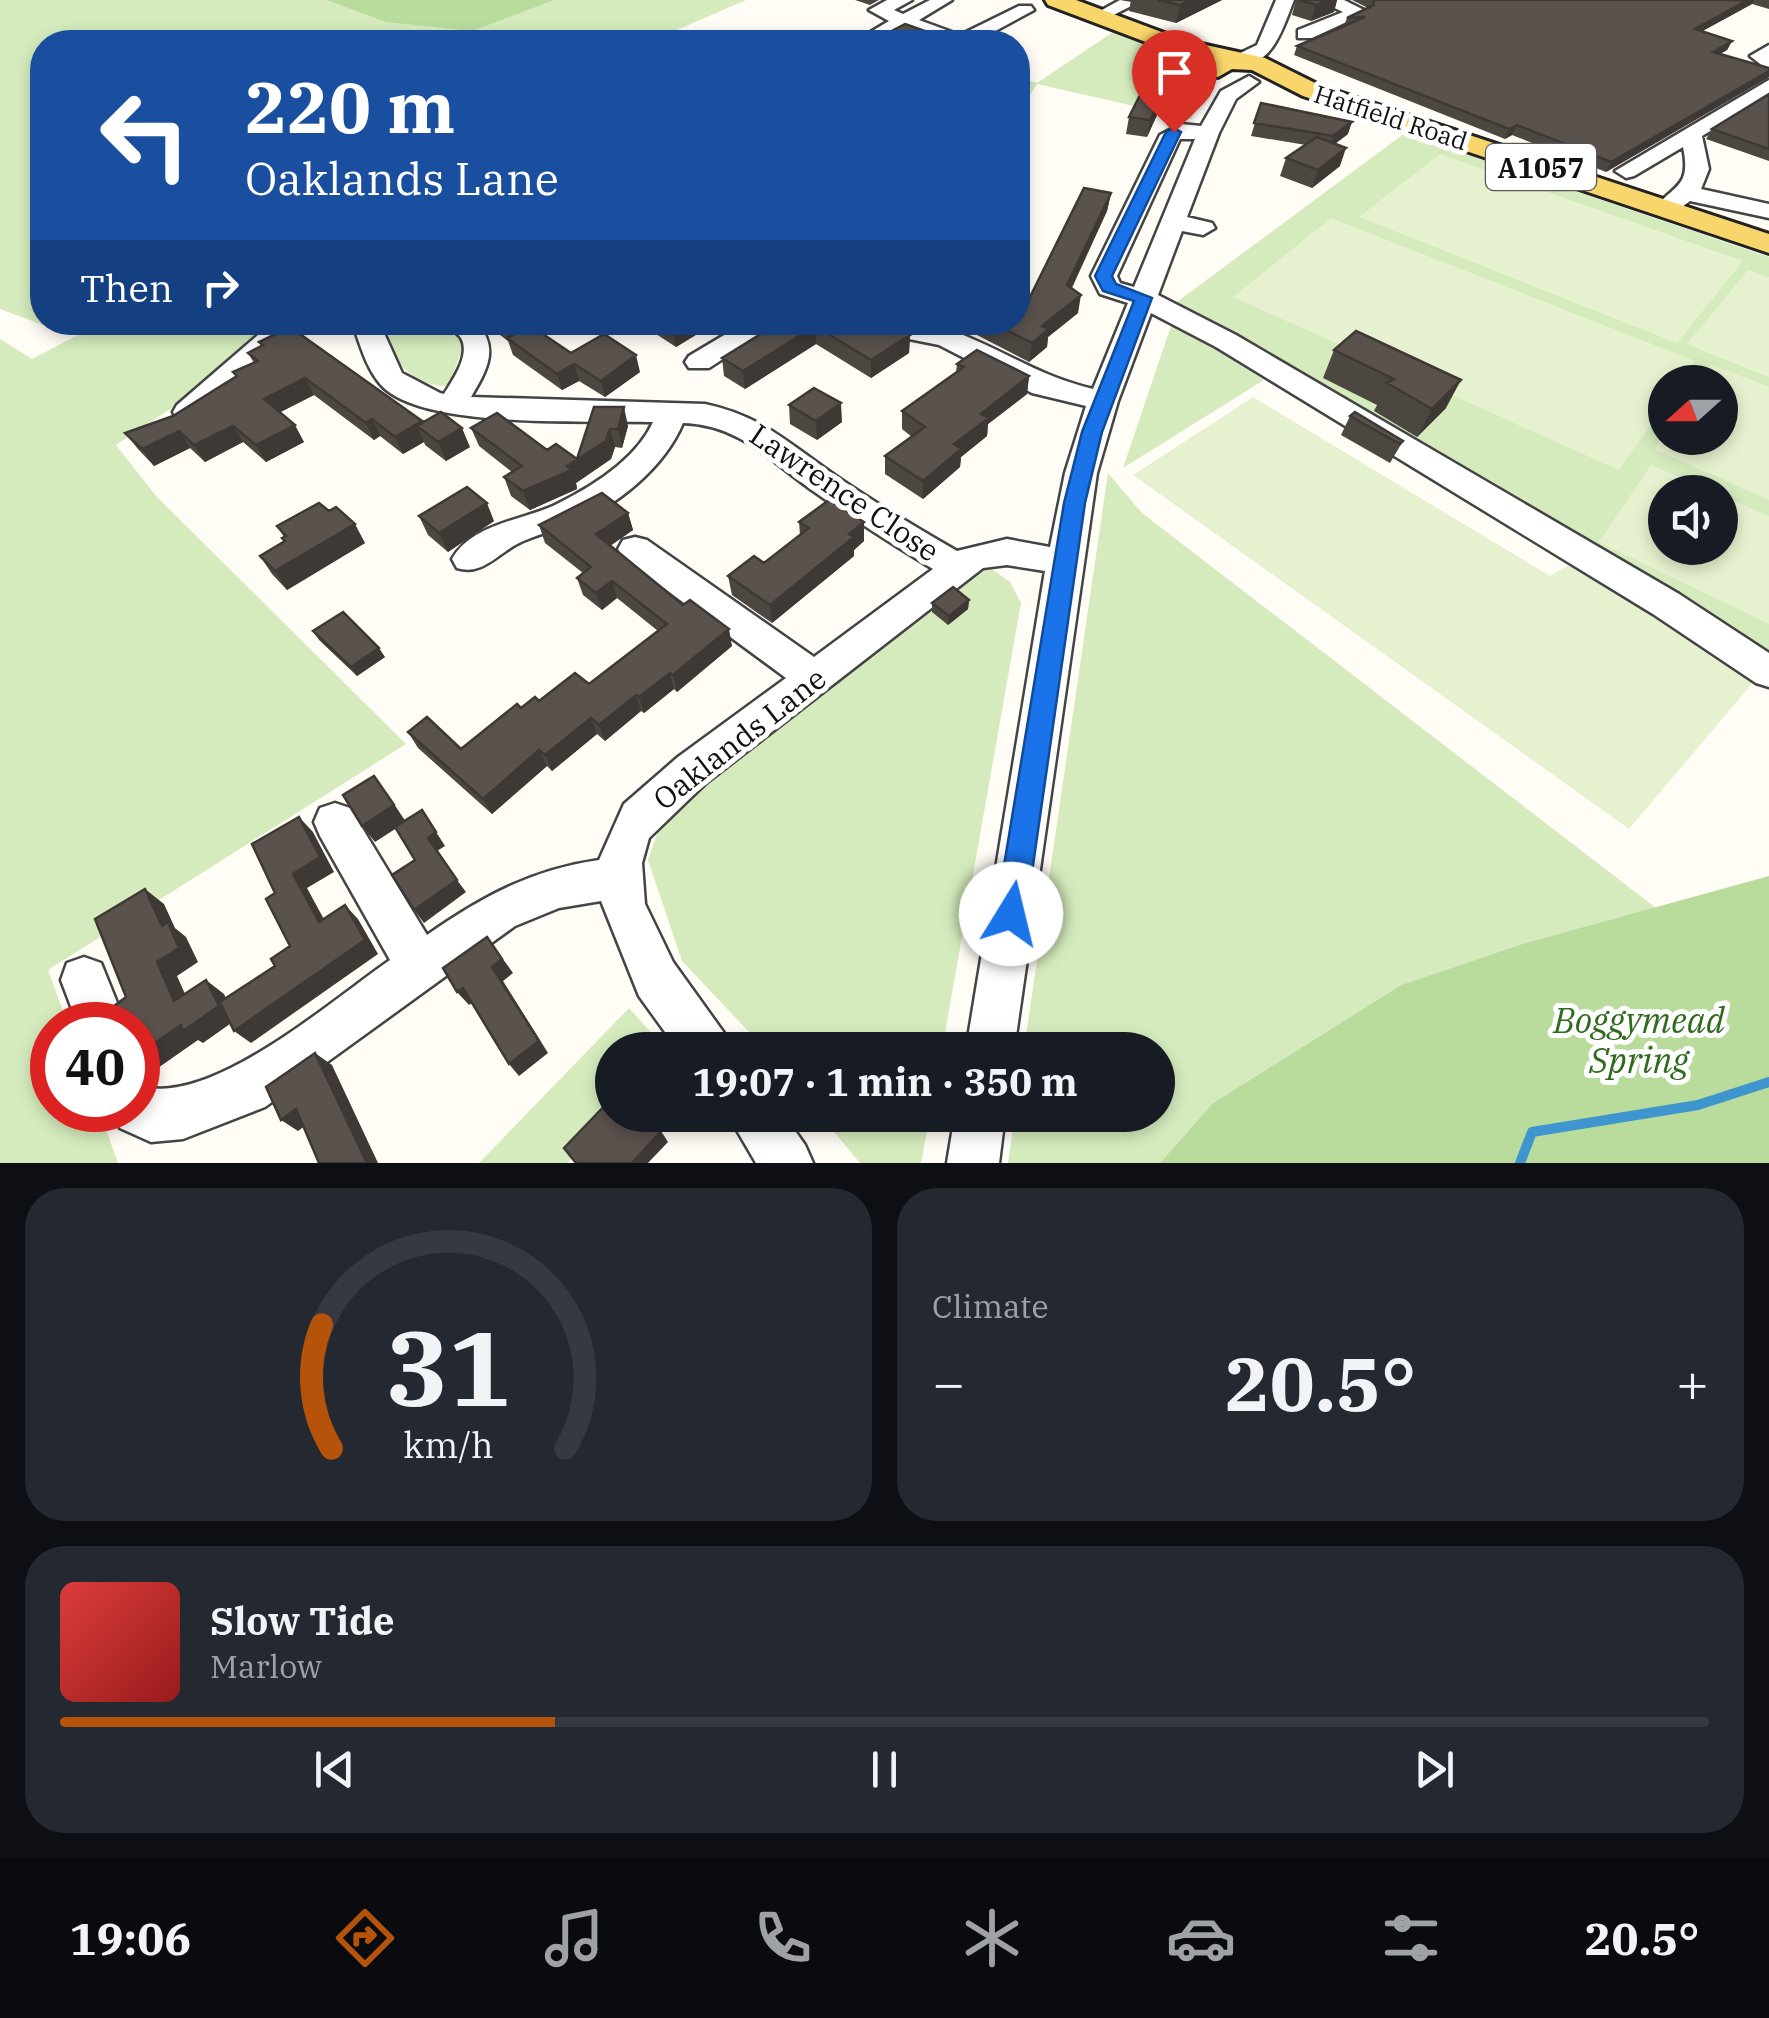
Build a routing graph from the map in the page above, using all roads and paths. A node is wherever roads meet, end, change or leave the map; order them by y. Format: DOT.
graph roads {
  1 [pos="904,0"];
  2 [pos="944,0"];
  3 [pos="992,0"];
  4 [pos="1285,0"];
  5 [pos="1327,0"];
  6 [pos="1128,3"];
  7 [pos="1080,6"];
  8 [pos="904,21"];
  9 [pos="887,30"];
  10 [pos="929,30"];
  11 [pos="986,30"];
  12 [pos="1305,34"];
  13 [pos="1769,50"];
  14 [pos="1769,65"];
  15 [pos="1244,72"];
  16 [pos="1769,86"];
  17 [pos="1208,133"];
  18 [pos="1690,134"];
  19 [pos="1626,171"];
  20 [pos="1758,177"];
  21 [pos="1726,199"];
  22 [pos="1678,201"];
  23 [pos="1769,211"];
  24 [pos="1769,244"];
  25 [pos="1144,298"];
  26 [pos="273,335"];
  27 [pos="369,335"];
  28 [pos="474,335"];
  29 [pos="744,335"];
  30 [pos="932,335"];
  31 [pos="699,362"];
  32 [pos="1104,402"];
  33 [pos="451,406"];
  34 [pos="672,413"];
  35 [pos="158,428"];
  36 [pos="635,549"];
  37 [pos="469,559"];
  38 [pos="1064,562"];
  39 [pos="958,568"];
  40 [pos="1769,672"];
  41 [pos="815,678"];
  42 [pos="335,822"];
  43 [pos="620,877"];
  44 [pos="419,965"];
  45 [pos="84,980"];
  46 [pos="93,1002"];
  47 [pos="694,1032"];
  48 [pos="993,1032"];
  49 [pos="160,1116"];
  50 [pos="765,1132"];
  51 [pos="978,1132"];
  52 [pos="787,1163"];
  53 [pos="973,1163"];
  1 -- 8 [label="street"];
  2 -- 8 [label="street"];
  3 -- 11 [label="street"];
  4 -- 15 [label="street"];
  5 -- 12 [label="street"];
  6 -- 7 [label="street"];
  7 -- 15 [label="main road, Hatfield Road / A1057"];
  8 -- 9 [label="street"];
  8 -- 10 [label="street"];
  13 -- 14 [label="street"];
  15 -- 17 [label="street"];
  15 -- 22 [label="main road, Hatfield Road / A1057"];
  16 -- 18 [label="street"];
  17 -- 25 [label="street"];
  17 -- 25 [label="street"];
  18 -- 19 [label="street"];
  18 -- 22 [label="street"];
  20 -- 21 [label="street"];
  21 -- 22 [label="street"];
  21 -- 23 [label="street"];
  22 -- 24 [label="main road, Hatfield Road / A1057"];
  25 -- 32 [label="street"];
  25 -- 40 [label="street"];
  26 -- 35 [label="street"];
  27 -- 33 [label="street, Lawrence Close"];
  28 -- 33 [label="street"];
  29 -- 31 [label="street"];
  30 -- 32 [label="street"];
  32 -- 38 [label="street"];
  33 -- 34 [label="street, Lawrence Close"];
  34 -- 37 [label="street"];
  34 -- 39 [label="street, Lawrence Close"];
  36 -- 41 [label="street"];
  38 -- 39 [label="street, Oaklands Lane"];
  38 -- 48 [label="street"];
  39 -- 41 [label="street, Oaklands Lane"];
  41 -- 43 [label="street, Oaklands Lane"];
  42 -- 44 [label="street"];
  43 -- 44 [label="street"];
  43 -- 47 [label="street, Oaklands Lane"];
  44 -- 49 [label="street"];
  45 -- 46 [label="street"];
  50 -- 52 [label="street"];
  51 -- 53 [label="street"];
}
